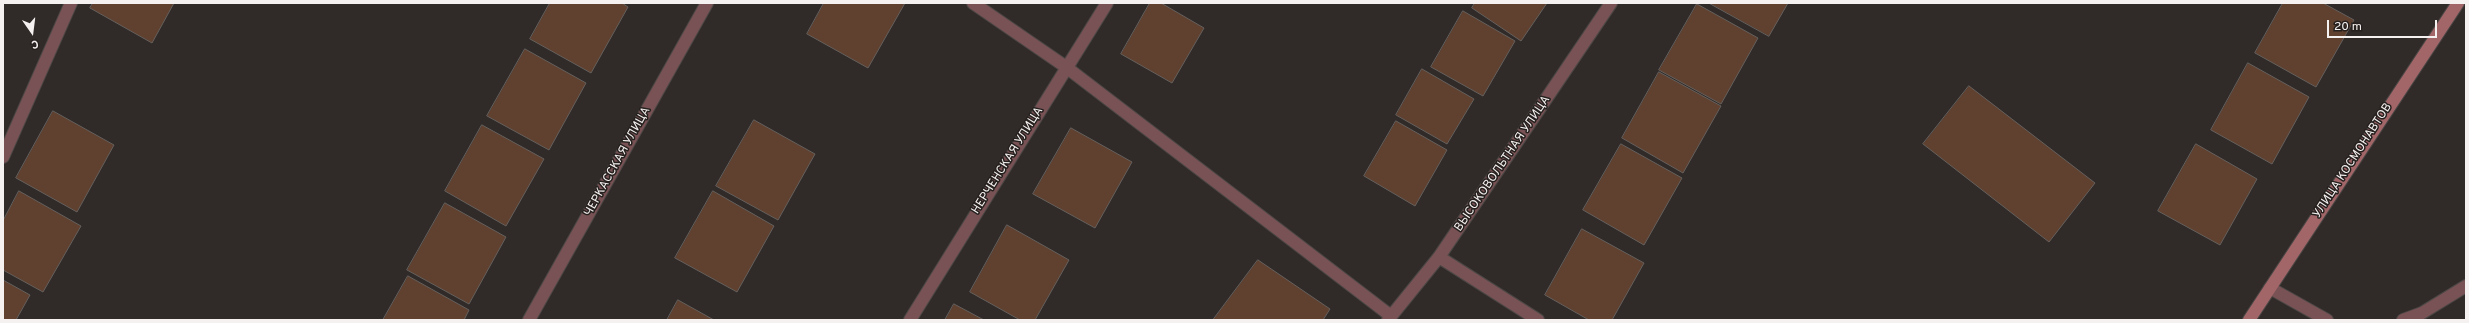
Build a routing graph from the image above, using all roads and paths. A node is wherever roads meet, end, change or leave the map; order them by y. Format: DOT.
graph roads {
  1 [pos="71,3"];
  2 [pos="706,3"];
  3 [pos="973,3"];
  4 [pos="1108,3"];
  5 [pos="1611,3"];
  6 [pos="2458,3"];
  7 [pos="1066,67"];
  8 [pos="3,157"];
  9 [pos="1439,258"];
  10 [pos="2466,286"];
  11 [pos="2270,288"];
  12 [pos="1390,318"];
  13 [pos="529,320"];
  14 [pos="910,320"];
  15 [pos="1538,320"];
  16 [pos="2249,320"];
  17 [pos="2327,320"];
  18 [pos="2403,320"];
  1 -- 8 [label="street"];
  2 -- 13 [label="street, ЧЕРКАССКАЯ УЛИЦА"];
  3 -- 7 [label="street"];
  4 -- 7 [label="street, НЕРЧЕНСКАЯ УЛИЦА"];
  5 -- 9 [label="street, ВЫСОКОВОЛЬТНАЯ УЛИЦА"];
  6 -- 11 [label="street, УЛИЦА КОСМОНАВТОВ"];
  7 -- 12 [label="street"];
  7 -- 14 [label="street, НЕРЧЕНСКАЯ УЛИЦА"];
  9 -- 12 [label="street, ВЫСОКОВОЛЬТНАЯ УЛИЦА"];
  9 -- 15 [label="street"];
  10 -- 18 [label="street"];
  11 -- 16 [label="street, УЛИЦА КОСМОНАВТОВ"];
  11 -- 17 [label="street"];
}
